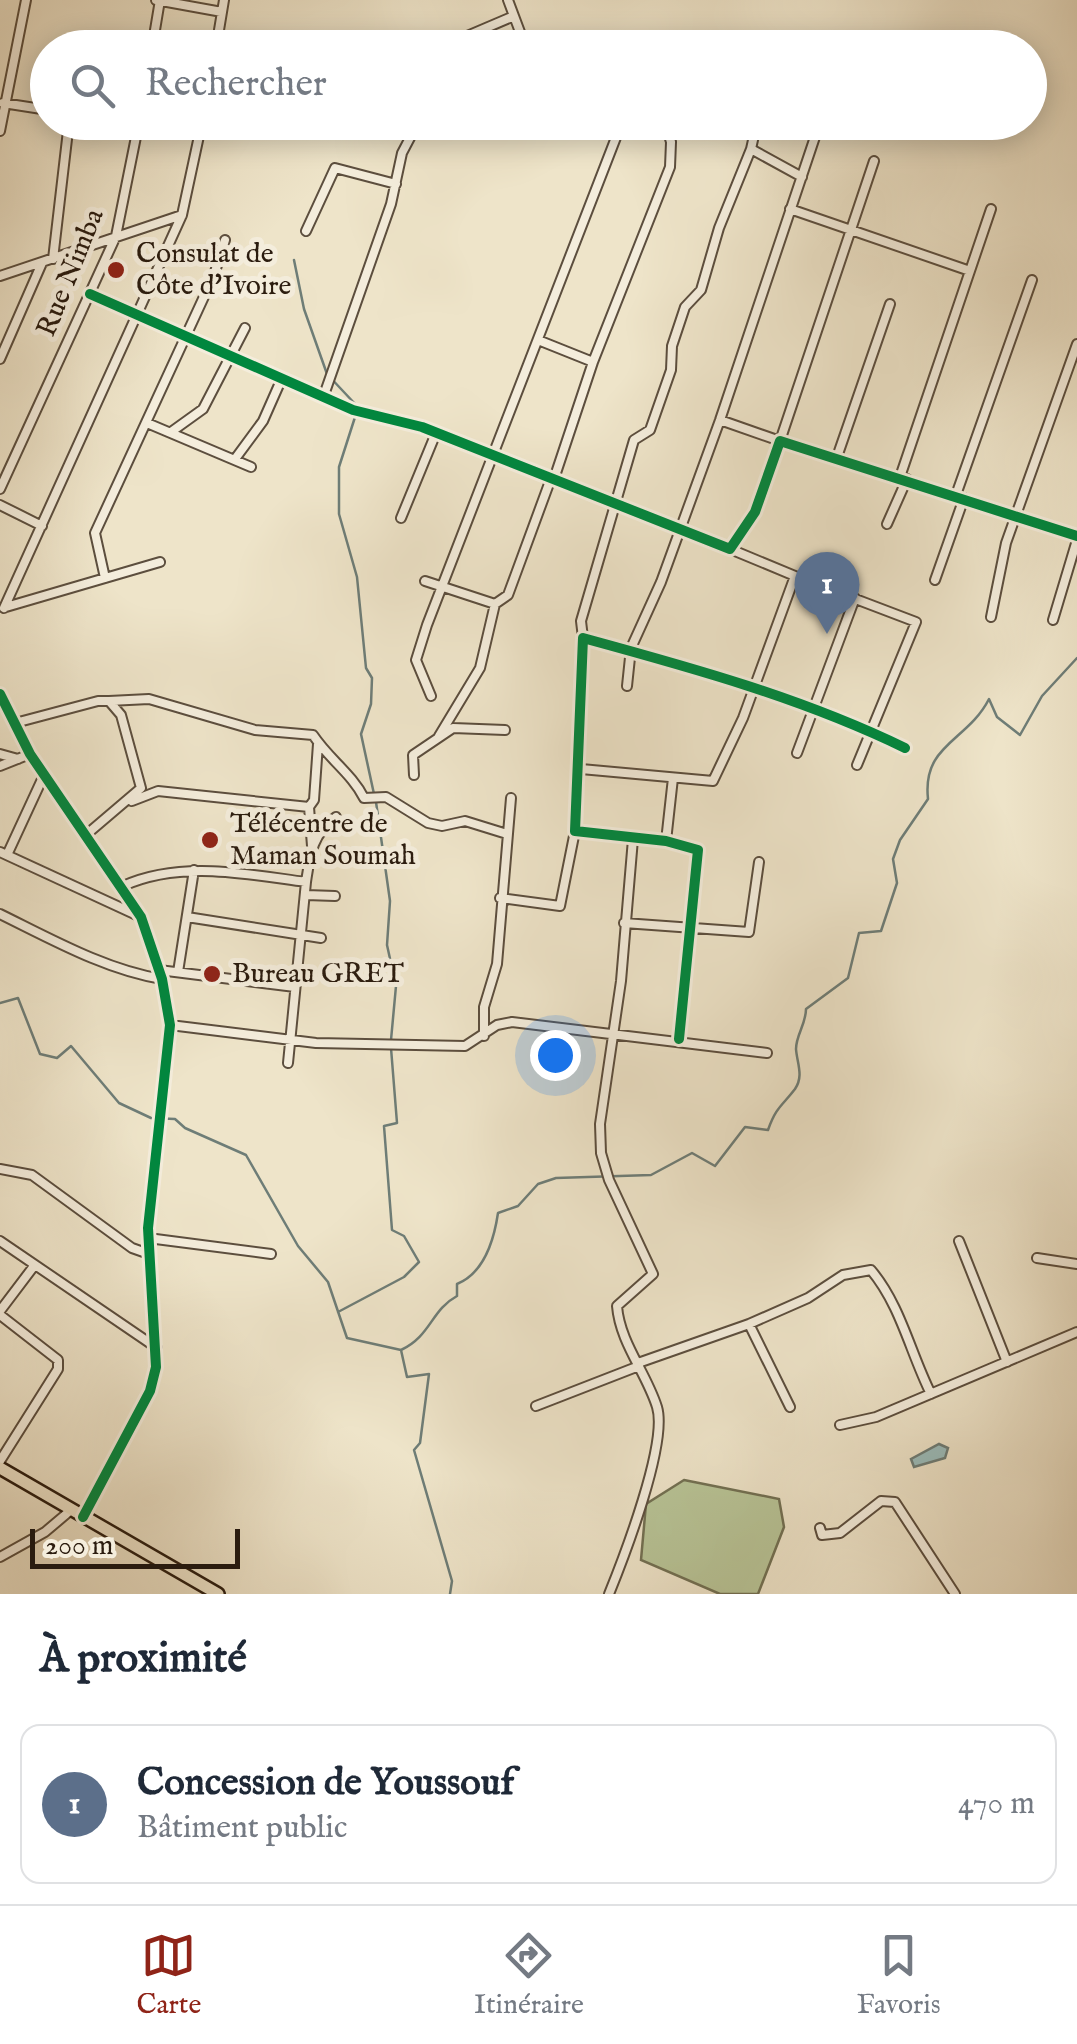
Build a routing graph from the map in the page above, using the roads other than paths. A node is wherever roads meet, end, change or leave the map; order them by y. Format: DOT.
graph roads {
  1 [pos="26,0"];
  2 [pos="159,0"];
  3 [pos="224,0"];
  4 [pos="508,0"];
  5 [pos="222,12"];
  6 [pos="514,16"];
  7 [pos="155,30"];
  8 [pos="219,30"];
  9 [pos="481,30"];
  10 [pos="519,30"];
  11 [pos="2,102"];
  12 [pos="30,107"];
  13 [pos="0,131"];
  14 [pos="67,140"];
  15 [pos="136,140"];
  16 [pos="199,140"];
  17 [pos="409,140"];
  18 [pos="615,140"];
  19 [pos="670,140"];
  20 [pos="753,140"];
  21 [pos="814,140"];
  22 [pos="751,150"];
  23 [pos="874,162"];
  24 [pos="802,177"];
  25 [pos="396,184"];
  26 [pos="790,209"];
  27 [pos="991,209"];
  28 [pos="182,216"];
  29 [pos="852,229"];
  30 [pos="306,231"];
  31 [pos="116,236"];
  32 [pos="225,240"];
  33 [pos="53,258"];
  34 [pos="42,262"];
  35 [pos="970,272"];
  36 [pos="0,276"];
  37 [pos="1032,280"];
  38 [pos="90,294"];
  39 [pos="890,304"];
  40 [pos="138,316"];
  41 [pos="244,328"];
  42 [pos="186,337"];
  43 [pos="538,340"];
  44 [pos="1077,344"];
  45 [pos="232,356"];
  46 [pos="0,359"];
  47 [pos="593,362"];
  48 [pos="282,378"];
  49 [pos="324,395"];
  50 [pos="720,420"];
  51 [pos="147,424"];
  52 [pos="171,432"];
  53 [pos="436,433"];
  54 [pos="780,441"];
  55 [pos="837,457"];
  56 [pos="492,458"];
  57 [pos="235,459"];
  58 [pos="250,467"];
  59 [pos="903,478"];
  60 [pos="552,481"];
  61 [pos="0,489"];
  62 [pos="960,496"];
  63 [pos="0,506"];
  64 [pos="618,506"];
  65 [pos="1016,514"];
  66 [pos="400,518"];
  67 [pos="887,524"];
  68 [pos="42,526"];
  69 [pos="678,530"];
  70 [pos="1077,538"];
  71 [pos="730,549"];
  72 [pos="160,562"];
  73 [pos="796,576"];
  74 [pos="105,578"];
  75 [pos="935,580"];
  76 [pos="425,581"];
  77 [pos="445,586"];
  78 [pos="855,598"];
  79 [pos="495,604"];
  80 [pos="2,609"];
  81 [pos="991,617"];
  82 [pos="1054,620"];
  83 [pos="584,638"];
  84 [pos="631,648"];
  85 [pos="627,686"];
  86 [pos="754,686"];
  87 [pos="0,694"];
  88 [pos="431,696"];
  89 [pos="109,701"];
  90 [pos="813,707"];
  91 [pos="15,723"];
  92 [pos="504,730"];
  93 [pos="870,731"];
  94 [pos="438,736"];
  95 [pos="318,744"];
  96 [pos="905,748"];
  97 [pos="797,753"];
  98 [pos="0,754"];
  99 [pos="30,754"];
  100 [pos="18,759"];
  101 [pos="857,764"];
  102 [pos="0,766"];
  103 [pos="580,770"];
  104 [pos="414,774"];
  105 [pos="44,775"];
  106 [pos="673,778"];
  107 [pos="511,798"];
  108 [pos="126,804"];
  109 [pos="309,807"];
  110 [pos="336,817"];
  111 [pos="574,832"];
  112 [pos="87,834"];
  113 [pos="507,834"];
  114 [pos="633,839"];
  115 [pos="666,842"];
  116 [pos="312,846"];
  117 [pos="3,853"];
  118 [pos="759,862"];
  119 [pos="194,870"];
  120 [pos="306,882"];
  121 [pos="124,886"];
  122 [pos="306,895"];
  123 [pos="334,896"];
  124 [pos="500,898"];
  125 [pos="0,914"];
  126 [pos="140,917"];
  127 [pos="187,917"];
  128 [pos="624,924"];
  129 [pos="687,929"];
  130 [pos="302,934"];
  131 [pos="321,938"];
  132 [pos="178,972"];
  133 [pos="160,974"];
  134 [pos="295,987"];
  135 [pos="170,1024"];
  136 [pos="613,1033"];
  137 [pos="484,1036"];
  138 [pos="291,1040"];
  139 [pos="679,1040"];
  140 [pos="767,1053"];
  141 [pos="288,1063"];
  142 [pos="0,1168"];
  143 [pos="148,1238"];
  144 [pos="0,1241"];
  145 [pos="959,1242"];
  146 [pos="149,1254"];
  147 [pos="271,1254"];
  148 [pos="1038,1258"];
  149 [pos="1077,1264"];
  150 [pos="34,1266"];
  151 [pos="0,1313"];
  152 [pos="748,1324"];
  153 [pos="1077,1332"];
  154 [pos="157,1348"];
  155 [pos="1007,1362"];
  156 [pos="638,1365"];
  157 [pos="931,1394"];
  158 [pos="536,1406"];
  159 [pos="790,1407"];
  160 [pos="840,1425"];
  161 [pos="0,1464"];
  162 [pos="71,1510"];
  163 [pos="83,1517"];
  164 [pos="820,1528"];
  165 [pos="0,1557"];
  166 [pos="218,1594"];
  167 [pos="609,1594"];
  168 [pos="955,1594"];
  1 -- 11 [label="street"];
  2 -- 5 [label="street"];
  2 -- 7 [label="street"];
  3 -- 5 [label="street"];
  4 -- 6 [label="street"];
  5 -- 8 [label="street"];
  6 -- 9 [label="street"];
  6 -- 10 [label="street"];
  11 -- 12 [label="street"];
  11 -- 13 [label="street"];
  14 -- 33 [label="street"];
  15 -- 31 [label="street, Rue Nimba"];
  16 -- 28 [label="street"];
  17 -- 25 [label="street"];
  18 -- 43 [label="street"];
  19 -- 47 [label="street"];
  20 -- 22 [label="street"];
  21 -- 24 [label="street"];
  22 -- 24 [label="street"];
  22 -- 64 [label="street"];
  23 -- 29 [label="street"];
  24 -- 26 [label="street"];
  25 -- 30 [label="street"];
  25 -- 49 [label="street"];
  26 -- 29 [label="street"];
  26 -- 50 [label="street"];
  27 -- 35 [label="street"];
  28 -- 31 [label="street"];
  28 -- 40 [label="street"];
  29 -- 35 [label="street"];
  29 -- 54 [label="street"];
  31 -- 33 [label="street"];
  31 -- 38 [label="street, Rue Nimba"];
  32 -- 42 [label="street"];
  33 -- 34 [label="street"];
  34 -- 36 [label="street"];
  34 -- 46 [label="street"];
  35 -- 59 [label="street"];
  37 -- 62 [label="street"];
  38 -- 40 [label="street"];
  38 -- 61 [label="street, Rue Nimba"];
  39 -- 55 [label="street"];
  40 -- 42 [label="street"];
  40 -- 68 [label="street"];
  41 -- 45 [label="street"];
  42 -- 45 [label="street"];
  42 -- 51 [label="street"];
  43 -- 47 [label="street"];
  43 -- 56 [label="street"];
  44 -- 65 [label="street"];
  45 -- 48 [label="street"];
  45 -- 52 [label="street"];
  47 -- 60 [label="street"];
  48 -- 49 [label="street"];
  48 -- 57 [label="street"];
  49 -- 53 [label="street"];
  50 -- 54 [label="street"];
  50 -- 69 [label="street"];
  51 -- 52 [label="street"];
  51 -- 74 [label="street"];
  52 -- 57 [label="street"];
  53 -- 56 [label="street"];
  53 -- 66 [label="street"];
  54 -- 55 [label="street"];
  54 -- 71 [label="street"];
  55 -- 59 [label="street"];
  56 -- 60 [label="street"];
  56 -- 77 [label="street"];
  57 -- 58 [label="street"];
  59 -- 62 [label="street"];
  59 -- 67 [label="street"];
  60 -- 64 [label="street"];
  60 -- 79 [label="street"];
  62 -- 65 [label="street"];
  62 -- 75 [label="street"];
  63 -- 68 [label="street"];
  64 -- 69 [label="street"];
  64 -- 83 [label="street"];
  65 -- 70 [label="street"];
  65 -- 81 [label="street"];
  68 -- 80 [label="street"];
  69 -- 71 [label="street"];
  69 -- 84 [label="street"];
  70 -- 82 [label="street"];
  71 -- 73 [label="street"];
  72 -- 74 [label="street"];
  73 -- 78 [label="street"];
  73 -- 86 [label="street"];
  74 -- 80 [label="street"];
  76 -- 77 [label="street"];
  77 -- 79 [label="street"];
  77 -- 88 [label="street"];
  78 -- 90 [label="street"];
  78 -- 93 [label="street"];
  79 -- 94 [label="street"];
  83 -- 84 [label="street"];
  83 -- 103 [label="street"];
  84 -- 85 [label="street"];
  84 -- 86 [label="street"];
  86 -- 90 [label="street"];
  86 -- 106 [label="street"];
  87 -- 91 [label="street"];
  89 -- 91 [label="street"];
  89 -- 95 [label="street"];
  89 -- 108 [label="street"];
  90 -- 93 [label="street"];
  90 -- 97 [label="street"];
  91 -- 99 [label="street"];
  92 -- 94 [label="street"];
  93 -- 96 [label="street"];
  93 -- 101 [label="street"];
  94 -- 104 [label="street"];
  95 -- 109 [label="street"];
  95 -- 113 [label="street"];
  98 -- 100 [label="street"];
  99 -- 100 [label="street"];
  99 -- 105 [label="street"];
  100 -- 102 [label="street"];
  103 -- 106 [label="street"];
  103 -- 111 [label="street"];
  105 -- 112 [label="street"];
  105 -- 117 [label="street"];
  106 -- 115 [label="street"];
  107 -- 113 [label="street"];
  108 -- 109 [label="street"];
  108 -- 112 [label="street"];
  109 -- 116 [label="street"];
  110 -- 116 [label="street"];
  111 -- 114 [label="street"];
  111 -- 124 [label="street"];
  112 -- 121 [label="street"];
  113 -- 124 [label="street"];
  114 -- 115 [label="street"];
  114 -- 128 [label="street"];
  115 -- 129 [label="street"];
  116 -- 120 [label="street"];
  117 -- 126 [label="street"];
  118 -- 129 [label="street"];
  119 -- 120 [label="street"];
  119 -- 121 [label="street"];
  119 -- 127 [label="street"];
  120 -- 122 [label="street"];
  121 -- 126 [label="street"];
  122 -- 123 [label="street"];
  122 -- 130 [label="street"];
  124 -- 137 [label="street"];
  125 -- 133 [label="street"];
  126 -- 133 [label="street"];
  127 -- 130 [label="street"];
  127 -- 132 [label="street"];
  128 -- 129 [label="street"];
  128 -- 136 [label="street"];
  129 -- 139 [label="street"];
  130 -- 131 [label="street"];
  130 -- 134 [label="street"];
  132 -- 133 [label="street"];
  132 -- 134 [label="street"];
  133 -- 135 [label="street"];
  134 -- 138 [label="street"];
  135 -- 138 [label="street"];
  135 -- 143 [label="street"];
  136 -- 137 [label="street"];
  136 -- 139 [label="street"];
  136 -- 156 [label="street"];
  137 -- 138 [label="street"];
  138 -- 141 [label="street"];
  139 -- 140 [label="street"];
  142 -- 146 [label="street"];
  143 -- 146 [label="street"];
  143 -- 147 [label="street"];
  144 -- 150 [label="street"];
  145 -- 155 [label="street"];
  146 -- 154 [label="street"];
  148 -- 149 [label="street"];
  150 -- 151 [label="street"];
  150 -- 154 [label="street"];
  151 -- 161 [label="street"];
  152 -- 156 [label="street"];
  152 -- 157 [label="street"];
  152 -- 159 [label="street"];
  153 -- 155 [label="street"];
  154 -- 163 [label="street"];
  155 -- 157 [label="street"];
  156 -- 158 [label="street"];
  156 -- 167 [label="street"];
  157 -- 160 [label="street"];
  161 -- 162 [label="highway"];
  162 -- 163 [label="highway"];
  162 -- 165 [label="street"];
  163 -- 166 [label="highway"];
  164 -- 168 [label="street"];
}
